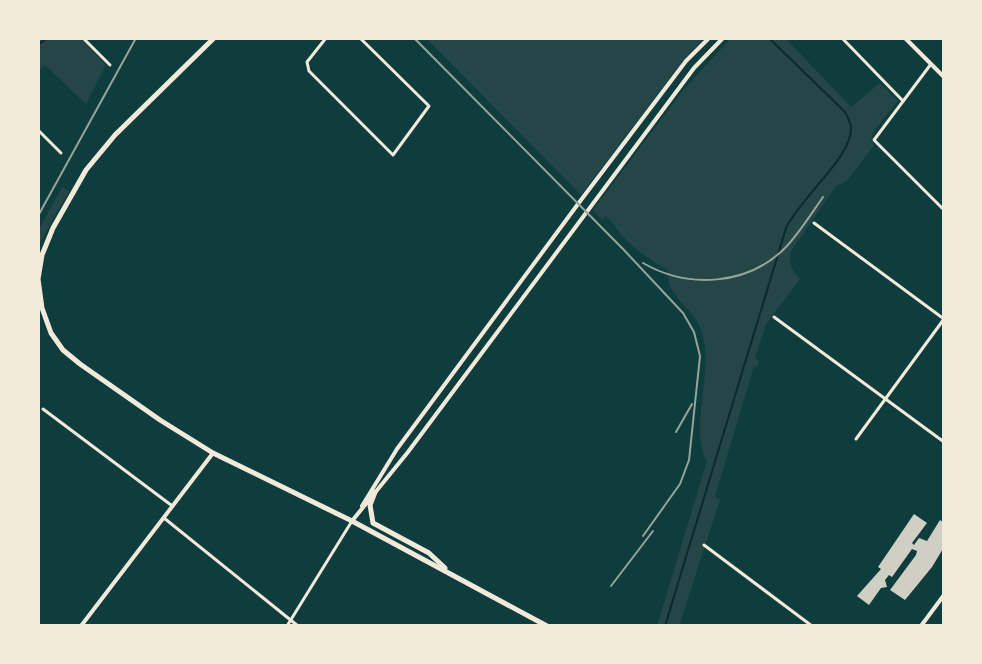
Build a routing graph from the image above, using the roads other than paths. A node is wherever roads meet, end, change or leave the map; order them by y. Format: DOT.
graph roads {
  1 [pos="83,38"];
  2 [pos="214,38"];
  3 [pos="326,38"];
  4 [pos="360,38"];
  5 [pos="709,38"];
  6 [pos="723,38"];
  7 [pos="842,38"];
  8 [pos="905,38"];
  9 [pos="931,64"];
  10 [pos="110,65"];
  11 [pos="944,77"];
  12 [pos="903,101"];
  13 [pos="38,130"];
  14 [pos="61,153"];
  15 [pos="944,210"];
  16 [pos="814,223"];
  17 [pos="38,279"];
  18 [pos="774,317"];
  19 [pos="944,319"];
  20 [pos="885,399"];
  21 [pos="43,409"];
  22 [pos="856,439"];
  23 [pos="944,442"];
  24 [pos="213,453"];
  25 [pos="375,492"];
  26 [pos="172,506"];
  27 [pos="164,518"];
  28 [pos="352,521"];
  29 [pos="704,545"];
  30 [pos="449,572"];
  31 [pos="944,595"];
  32 [pos="291,621"];
  33 [pos="81,626"];
  34 [pos="287,626"];
  35 [pos="298,626"];
  36 [pos="547,626"];
  37 [pos="812,626"];
  38 [pos="921,626"];
  1 -- 10 [label="street"];
  2 -- 17 [label="main road"];
  3 -- 4 [label="street"];
  5 -- 28 [label="main road"];
  6 -- 25 [label="main road"];
  7 -- 12 [label="street"];
  8 -- 9 [label="main road"];
  9 -- 11 [label="main road"];
  9 -- 12 [label="street"];
  12 -- 15 [label="street"];
  13 -- 14 [label="street"];
  16 -- 19 [label="street"];
  17 -- 24 [label="main road"];
  18 -- 20 [label="street"];
  19 -- 20 [label="street"];
  20 -- 22 [label="street"];
  20 -- 23 [label="street"];
  21 -- 26 [label="street"];
  24 -- 26 [label="main road"];
  24 -- 28 [label="main road"];
  25 -- 28 [label="main road"];
  25 -- 30 [label="main road"];
  26 -- 27 [label="main road"];
  27 -- 32 [label="street"];
  27 -- 33 [label="main road"];
  28 -- 30 [label="main road"];
  28 -- 32 [label="street"];
  29 -- 37 [label="street"];
  30 -- 36 [label="main road"];
  31 -- 38 [label="main road"];
  32 -- 34 [label="street"];
  32 -- 35 [label="street"];
}
